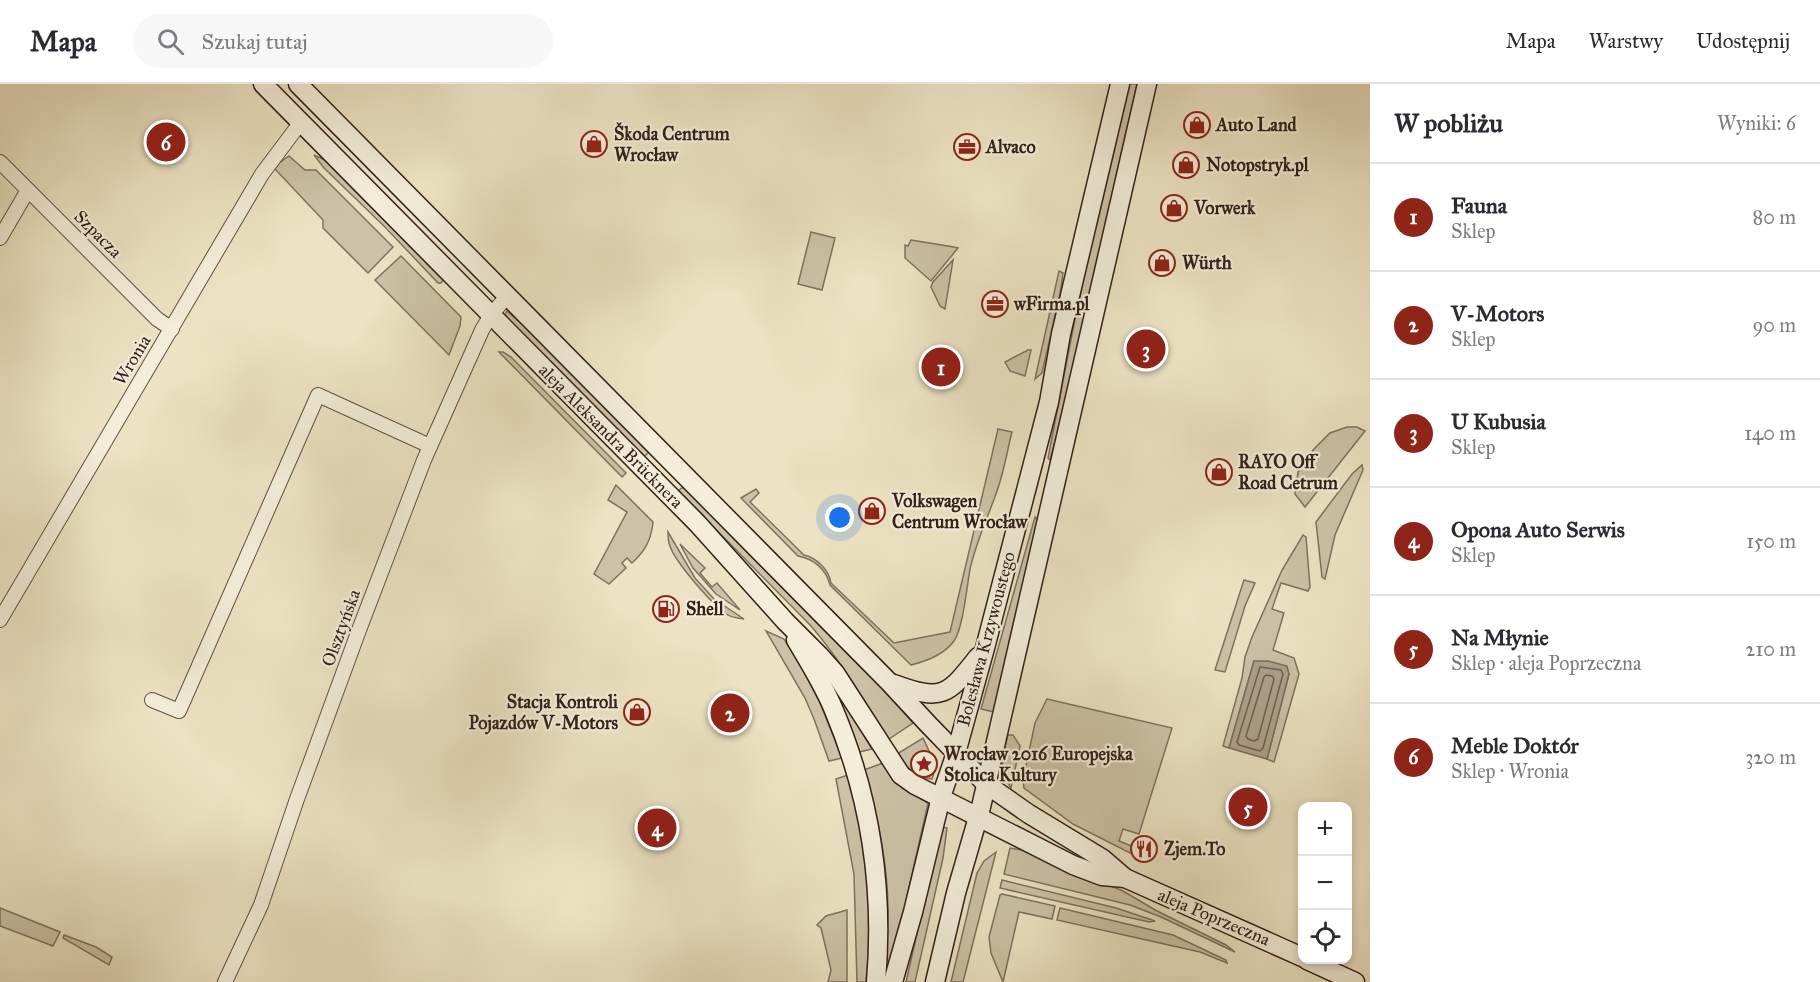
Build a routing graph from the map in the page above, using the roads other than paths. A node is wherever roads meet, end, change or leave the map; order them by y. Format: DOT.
graph roads {
  1 [pos="263,84"];
  2 [pos="298,84"];
  3 [pos="1120,84"];
  4 [pos="1147,84"];
  5 [pos="301,122"];
  6 [pos="0,162"];
  7 [pos="28,190"];
  8 [pos="0,238"];
  9 [pos="508,295"];
  10 [pos="491,315"];
  11 [pos="172,329"];
  12 [pos="430,447"];
  13 [pos="0,620"];
  14 [pos="785,621"];
  15 [pos="985,648"];
  16 [pos="890,682"];
  17 [pos="152,700"];
  18 [pos="956,753"];
  19 [pos="986,784"];
  20 [pos="942,797"];
  21 [pos="979,816"];
  22 [pos="1125,878"];
  23 [pos="1298,955"];
  24 [pos="1316,964"];
  25 [pos="1352,981"];
  26 [pos="225,982"];
  27 [pos="876,982"];
  28 [pos="893,982"];
  29 [pos="935,982"];
  1 -- 5 [label="main road, aleja Aleksandra Brücknera"];
  2 -- 9 [label="main road, aleja Aleksandra Brücknera"];
  3 -- 15 [label="main road, Bolesława Krzywoustego"];
  4 -- 19 [label="main road, Bolesława Krzywoustego"];
  5 -- 10 [label="main road, aleja Aleksandra Brücknera"];
  5 -- 11 [label="street, Wronia"];
  6 -- 7 [label="street, Szpacza"];
  7 -- 8 [label="street"];
  7 -- 11 [label="street, Szpacza"];
  9 -- 10 [label="street, Olsztyńska"];
  9 -- 16 [label="main road, aleja Aleksandra Brücknera"];
  10 -- 12 [label="street, Olsztyńska"];
  10 -- 14 [label="main road, aleja Aleksandra Brücknera"];
  11 -- 13 [label="street, Wronia"];
  12 -- 17 [label="street"];
  12 -- 26 [label="street, Olsztyńska"];
  14 -- 20 [label="main road, aleja Aleksandra Brücknera"];
  14 -- 27 [label="main road"];
  15 -- 16 [label="main road"];
  15 -- 18 [label="main road, Bolesława Krzywoustego"];
  16 -- 18 [label="main road, aleja Aleksandra Brücknera"];
  18 -- 19 [label="main road, aleja Aleksandra Brücknera"];
  18 -- 20 [label="main road, Bolesława Krzywoustego"];
  19 -- 21 [label="main road, Bolesława Krzywoustego"];
  19 -- 22 [label="main road, aleja Poprzeczna"];
  20 -- 21 [label="main road, aleja Aleksandra Brücknera"];
  20 -- 28 [label="main road, Bolesława Krzywoustego"];
  21 -- 22 [label="main road, aleja Poprzeczna"];
  21 -- 29 [label="main road, Bolesława Krzywoustego"];
  22 -- 23 [label="main road, aleja Poprzeczna"];
  24 -- 25 [label="main road"];
}
